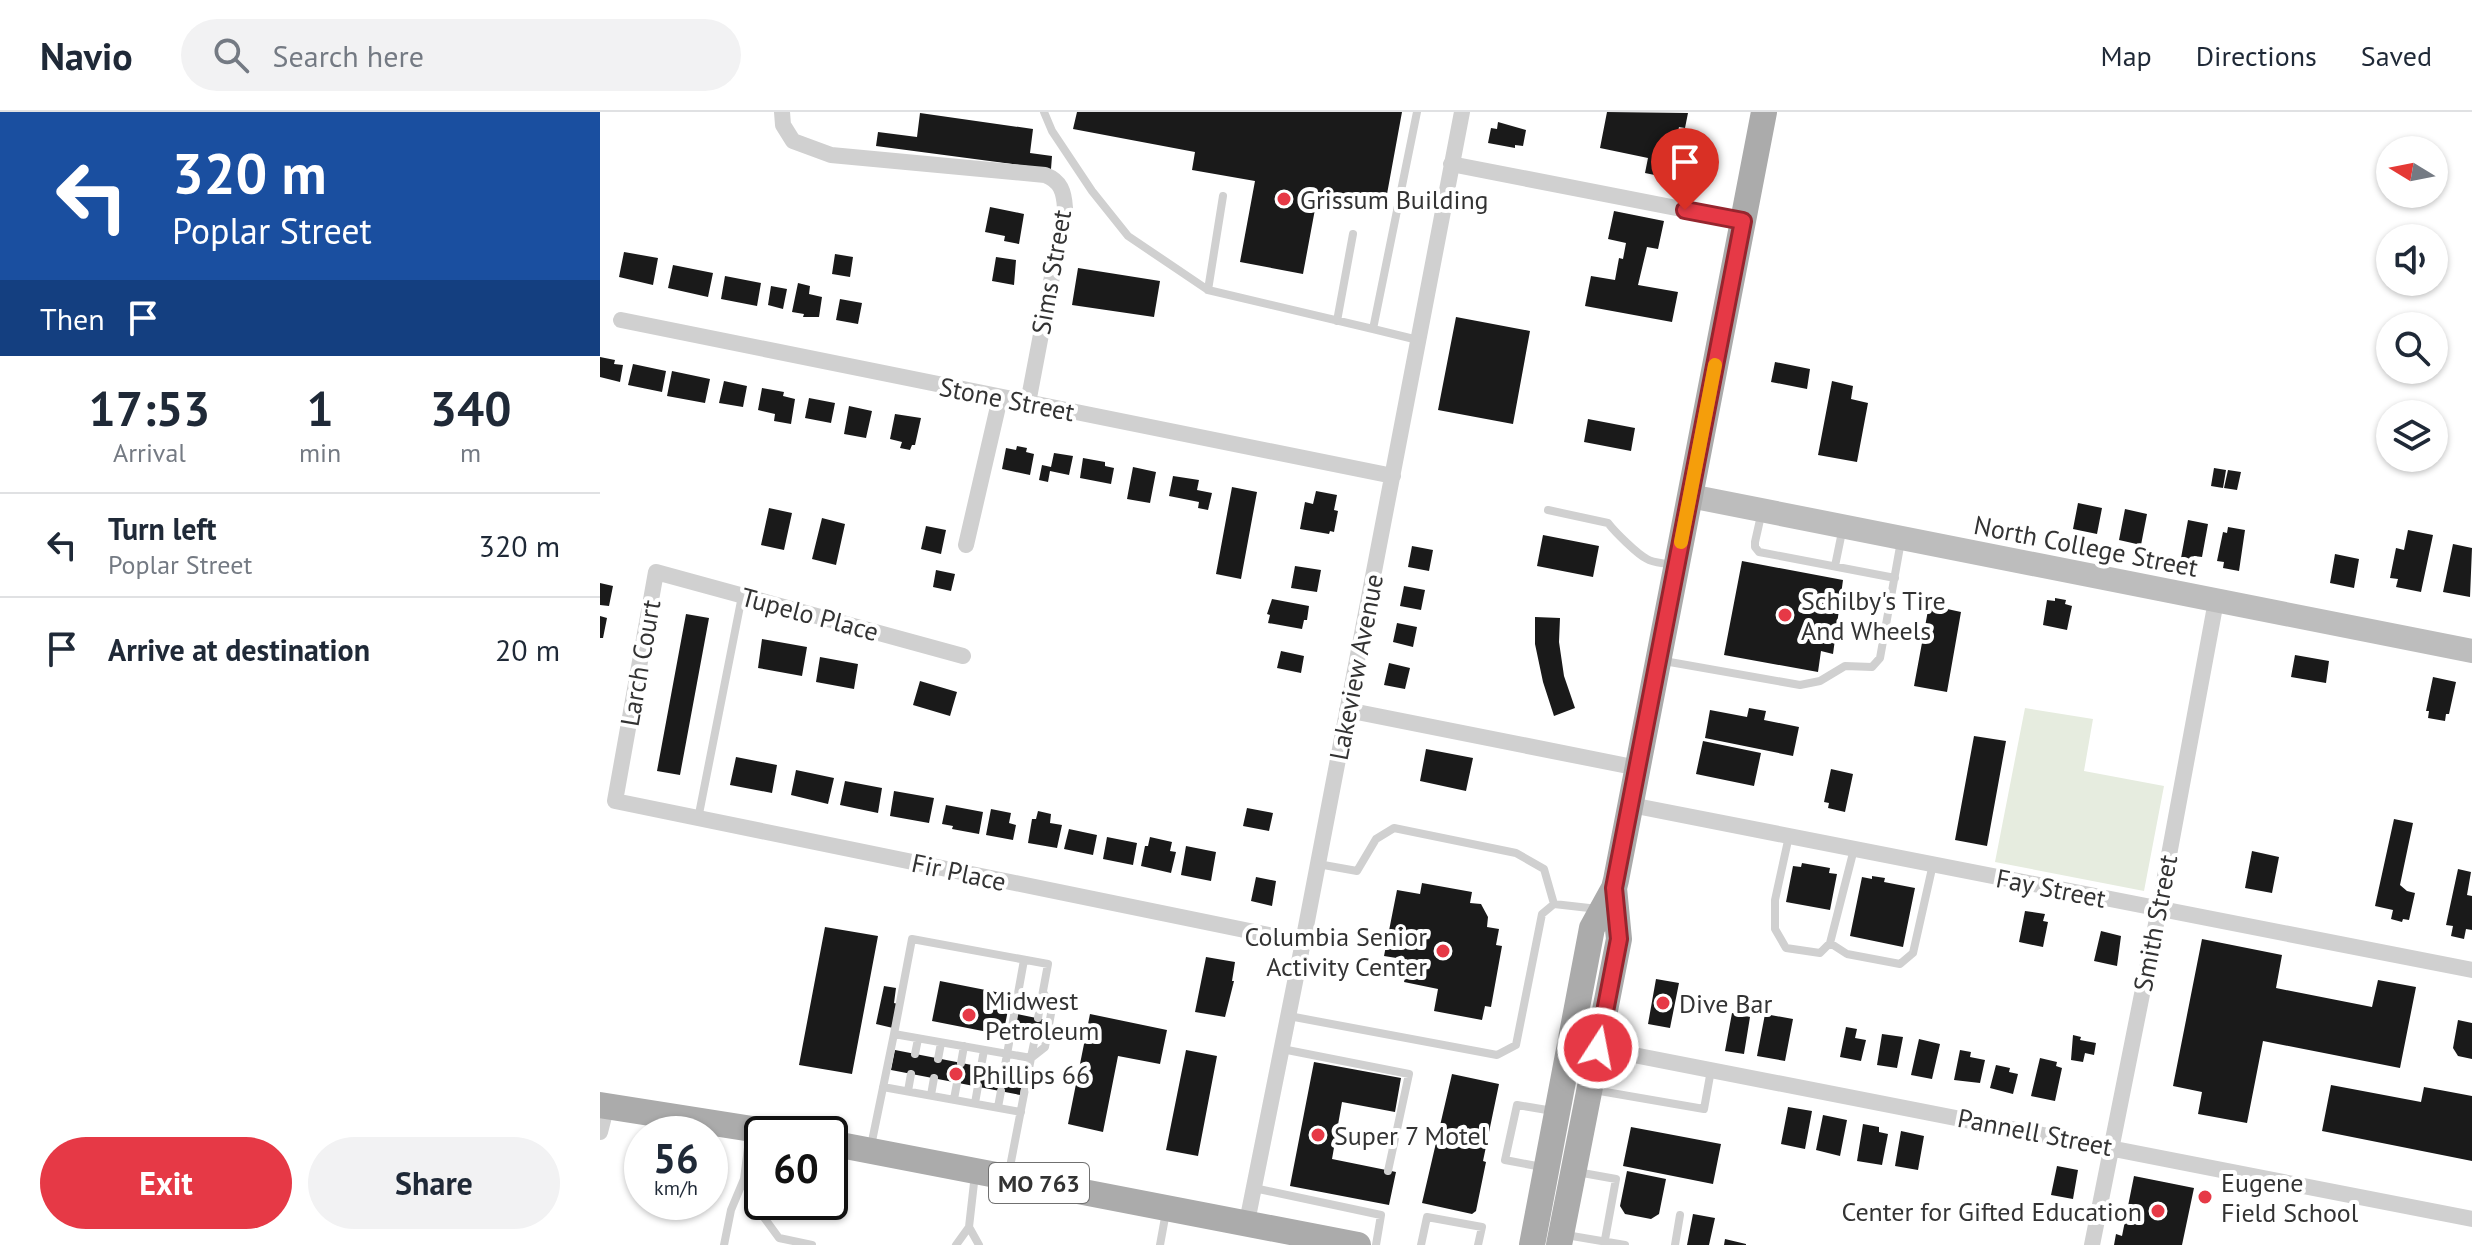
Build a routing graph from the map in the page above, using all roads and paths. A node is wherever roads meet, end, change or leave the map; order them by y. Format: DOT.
graph roads {
  1 [pos="782,112"];
  2 [pos="1044,112"];
  3 [pos="1417,112"];
  4 [pos="1462,112"];
  5 [pos="1764,112"];
  6 [pos="1451,164"];
  7 [pos="1223,196"];
  8 [pos="1743,221"];
  9 [pos="1353,234"];
  10 [pos="1208,290"];
  11 [pos="621,320"];
  12 [pos="1337,321"];
  13 [pos="1373,329"];
  14 [pos="1418,341"];
  15 [pos="1000,398"];
  16 [pos="1028,403"];
  17 [pos="1393,476"];
  18 [pos="1690,496"];
  19 [pos="1548,510"];
  20 [pos="1762,511"];
  21 [pos="1843,527"];
  22 [pos="1902,538"];
  23 [pos="966,545"];
  24 [pos="1677,566"];
  25 [pos="1835,566"];
  26 [pos="656,572"];
  27 [pos="1895,578"];
  28 [pos="742,596"];
  29 [pos="2216,601"];
  30 [pos="2472,651"];
  31 [pos="963,656"];
  32 [pos="1659,660"];
  33 [pos="1347,710"];
  34 [pos="1638,768"];
  35 [pos="615,801"];
  36 [pos="1631,805"];
  37 [pos="698,819"];
  38 [pos="1789,836"];
  39 [pos="1854,849"];
  40 [pos="1318,864"];
  41 [pos="1933,864"];
  42 [pos="1609,899"];
  43 [pos="1554,904"];
  44 [pos="2159,909"];
  45 [pos="1303,942"];
  46 [pos="1830,943"];
  47 [pos="1024,960"];
  48 [pos="2472,970"];
  49 [pos="1043,992"];
  50 [pos="1289,1016"];
  51 [pos="1038,1018"];
  52 [pos="894,1034"];
  53 [pos="1035,1038"];
  54 [pos="918,1039"];
  55 [pos="941,1043"];
  56 [pos="964,1046"];
  57 [pos="1598,1048"];
  58 [pos="1282,1049"];
  59 [pos="984,1050"];
  60 [pos="915,1054"];
  61 [pos="1008,1054"];
  62 [pos="1031,1058"];
  63 [pos="938,1059"];
  64 [pos="961,1063"];
  65 [pos="981,1067"];
  66 [pos="1711,1069"];
  67 [pos="1004,1071"];
  68 [pos="911,1074"];
  69 [pos="934,1078"];
  70 [pos="957,1083"];
  71 [pos="978,1086"];
  72 [pos="883,1087"];
  73 [pos="1590,1089"];
  74 [pos="908,1091"];
  75 [pos="1001,1091"];
  76 [pos="931,1095"];
  77 [pos="954,1099"];
  78 [pos="975,1103"];
  79 [pos="604,1105"];
  80 [pos="998,1107"];
  81 [pos="1021,1112"];
  82 [pos="1558,1112"];
  83 [pos="744,1127"];
  84 [pos="600,1132"];
  85 [pos="848,1146"];
  86 [pos="2110,1147"];
  87 [pos="871,1150"];
  88 [pos="1547,1168"];
  89 [pos="976,1170"];
  90 [pos="1388,1171"];
  91 [pos="1573,1171"];
  92 [pos="1008,1177"];
  93 [pos="744,1179"];
  94 [pos="1254,1188"];
  95 [pos="1382,1204"];
  96 [pos="1167,1207"];
  97 [pos="1381,1215"];
  98 [pos="1680,1215"];
  99 [pos="2472,1219"];
  100 [pos="766,1220"];
  101 [pos="1247,1222"];
  102 [pos="969,1227"];
  103 [pos="1560,1240"];
  104 [pos="1604,1243"];
  105 [pos="724,1245"];
  106 [pos="812,1245"];
  107 [pos="956,1245"];
  108 [pos="979,1245"];
  109 [pos="1160,1245"];
  110 [pos="1357,1245"];
  111 [pos="1376,1245"];
  112 [pos="1421,1245"];
  113 [pos="1478,1245"];
  114 [pos="1532,1245"];
  115 [pos="1625,1245"];
  116 [pos="1675,1245"];
  117 [pos="2092,1245"];
  1 -- 16 [label="street, Sims Street"];
  2 -- 10 [label="lane"];
  3 -- 13 [label="lane"];
  4 -- 6 [label="street, Lakeview Avenue"];
  5 -- 8 [label="main road"];
  6 -- 8 [label="street"];
  6 -- 14 [label="street, Lakeview Avenue"];
  7 -- 10 [label="lane"];
  8 -- 18 [label="main road"];
  9 -- 12 [label="lane"];
  10 -- 12 [label="lane"];
  11 -- 15 [label="street, Stone Street"];
  12 -- 13 [label="lane"];
  13 -- 14 [label="lane"];
  14 -- 17 [label="street, Lakeview Avenue"];
  15 -- 16 [label="street, Stone Street"];
  15 -- 23 [label="street"];
  16 -- 17 [label="street, Stone Street"];
  17 -- 33 [label="street, Lakeview Avenue"];
  18 -- 20 [label="main road, North College Street"];
  18 -- 24 [label="main road"];
  19 -- 24 [label="lane"];
  20 -- 21 [label="main road, North College Street"];
  20 -- 25 [label="lane"];
  21 -- 22 [label="main road, North College Street"];
  21 -- 25 [label="lane"];
  22 -- 27 [label="lane"];
  22 -- 29 [label="main road, North College Street"];
  24 -- 32 [label="main road"];
  25 -- 27 [label="lane"];
  26 -- 28 [label="street, Tupelo Place"];
  26 -- 35 [label="street, Larch Court"];
  27 -- 32 [label="lane"];
  28 -- 31 [label="street, Tupelo Place"];
  28 -- 37 [label="lane"];
  29 -- 30 [label="main road, North College Street"];
  29 -- 44 [label="street, Smith Street"];
  32 -- 34 [label="main road"];
  33 -- 34 [label="street"];
  33 -- 40 [label="street, Lakeview Avenue"];
  34 -- 36 [label="main road"];
  35 -- 37 [label="street, Fir Place"];
  36 -- 38 [label="street, Fay Street"];
  36 -- 42 [label="main road"];
  37 -- 45 [label="street, Fir Place"];
  38 -- 39 [label="street, Fay Street"];
  38 -- 46 [label="lane"];
  39 -- 41 [label="street, Fay Street"];
  39 -- 46 [label="lane"];
  40 -- 43 [label="lane"];
  40 -- 45 [label="street, Lakeview Avenue"];
  41 -- 44 [label="street, Fay Street"];
  41 -- 46 [label="lane"];
  42 -- 43 [label="lane"];
  42 -- 57 [label="main road"];
  42 -- 82 [label="main road"];
  43 -- 50 [label="lane"];
  44 -- 48 [label="street, Fay Street"];
  44 -- 86 [label="street, Smith Street"];
  45 -- 50 [label="street, Lakeview Avenue"];
  47 -- 49 [label="lane"];
  47 -- 52 [label="lane"];
  47 -- 61 [label="lane"];
  49 -- 51 [label="lane"];
  49 -- 62 [label="lane"];
  50 -- 58 [label="street, Lakeview Avenue"];
  52 -- 54 [label="lane"];
  52 -- 72 [label="lane"];
  53 -- 62 [label="lane"];
  54 -- 55 [label="lane"];
  54 -- 60 [label="lane"];
  55 -- 56 [label="lane"];
  55 -- 63 [label="lane"];
  56 -- 59 [label="lane"];
  56 -- 64 [label="lane"];
  57 -- 66 [label="street, Pannell Street"];
  57 -- 73 [label="main road"];
  58 -- 90 [label="lane"];
  58 -- 94 [label="street, Lakeview Avenue"];
  59 -- 61 [label="lane"];
  59 -- 65 [label="lane"];
  61 -- 62 [label="lane"];
  61 -- 67 [label="lane"];
  62 -- 81 [label="lane"];
  66 -- 73 [label="lane"];
  66 -- 86 [label="street, Pannell Street"];
  68 -- 74 [label="lane"];
  69 -- 76 [label="lane"];
  70 -- 77 [label="lane"];
  71 -- 78 [label="lane"];
  72 -- 74 [label="lane"];
  72 -- 87 [label="lane"];
  73 -- 91 [label="main road"];
  74 -- 76 [label="lane"];
  75 -- 80 [label="lane"];
  76 -- 77 [label="lane"];
  77 -- 78 [label="lane"];
  78 -- 80 [label="lane"];
  79 -- 83 [label="main road"];
  79 -- 84 [label="street"];
  80 -- 81 [label="lane"];
  81 -- 92 [label="lane"];
  82 -- 88 [label="main road"];
  82 -- 88 [label="lane"];
  85 -- 87 [label="main road, MO 763"];
  86 -- 99 [label="street, Pannell Street"];
  86 -- 117 [label="street, Smith Street"];
  87 -- 89 [label="main road, MO 763"];
  88 -- 114 [label="main road"];
  89 -- 92 [label="main road, MO 763"];
  89 -- 102 [label="lane"];
  91 -- 103 [label="main road"];
  91 -- 104 [label="lane"];
  92 -- 96 [label="main road, MO 763"];
  93 -- 105 [label="lane"];
  94 -- 97 [label="lane"];
  94 -- 101 [label="street, Lakeview Avenue"];
  95 -- 97 [label="lane"];
  96 -- 101 [label="main road, MO 763"];
  96 -- 109 [label="lane"];
  97 -- 111 [label="lane"];
  98 -- 116 [label="lane"];
  100 -- 106 [label="lane"];
  101 -- 110 [label="main road, MO 763"];
  102 -- 107 [label="lane"];
  102 -- 108 [label="lane"];
  103 -- 104 [label="lane"];
  104 -- 115 [label="lane"];
  112 -- 113 [label="lane"];
}
